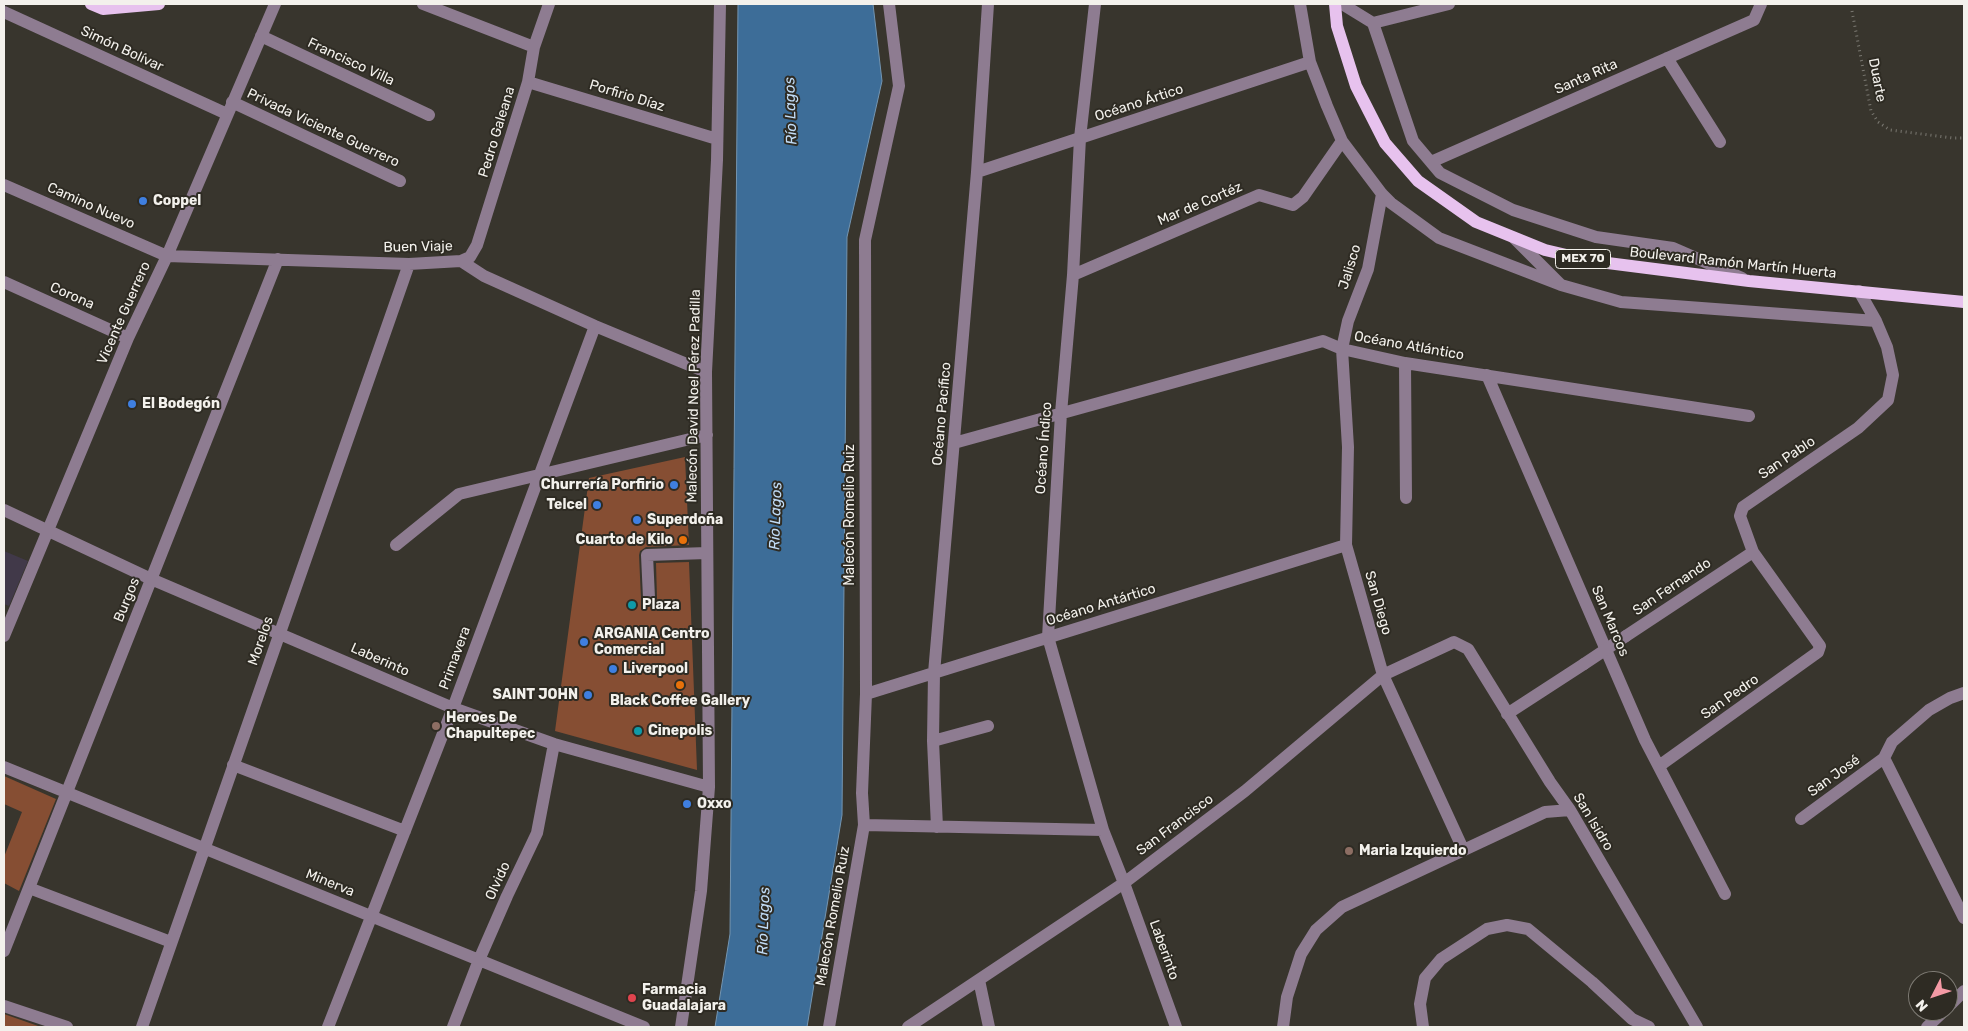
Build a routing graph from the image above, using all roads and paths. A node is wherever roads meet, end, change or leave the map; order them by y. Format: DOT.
graph roads {
  1 [pos="91,4"];
  2 [pos="159,4"];
  3 [pos="275,4"];
  4 [pos="423,4"];
  5 [pos="548,4"];
  6 [pos="720,4"];
  7 [pos="890,4"];
  8 [pos="988,4"];
  9 [pos="1095,4"];
  10 [pos="1300,4"];
  11 [pos="1335,4"];
  12 [pos="1342,4"];
  13 [pos="1449,4"];
  14 [pos="1761,4"];
  15 [pos="1852,11"];
  16 [pos="4,12"];
  17 [pos="1373,23"];
  18 [pos="261,36"];
  19 [pos="534,48"];
  20 [pos="1667,58"];
  21 [pos="1310,62"];
  22 [pos="528,82"];
  23 [pos="230,108"];
  24 [pos="429,115"];
  25 [pos="1080,138"];
  26 [pos="1964,138"];
  27 [pos="717,139"];
  28 [pos="1342,141"];
  29 [pos="1720,142"];
  30 [pos="1431,162"];
  31 [pos="977,172"];
  32 [pos="400,181"];
  33 [pos="4,185"];
  34 [pos="1382,194"];
  35 [pos="1514,238"];
  36 [pos="167,256"];
  37 [pos="278,259"];
  38 [pos="460,261"];
  39 [pos="409,264"];
  40 [pos="1073,275"];
  41 [pos="1748,281"];
  42 [pos="4,282"];
  43 [pos="1562,284"];
  44 [pos="1859,291"];
  45 [pos="1964,302"];
  46 [pos="1876,321"];
  47 [pos="596,326"];
  48 [pos="128,338"];
  49 [pos="1342,349"];
  50 [pos="1405,363"];
  51 [pos="706,372"];
  52 [pos="1487,374"];
  53 [pos="1061,413"];
  54 [pos="1749,416"];
  55 [pos="707,435"];
  56 [pos="954,443"];
  57 [pos="540,474"];
  58 [pos="1406,498"];
  59 [pos="4,510"];
  60 [pos="48,532"];
  61 [pos="396,545"];
  62 [pos="1346,545"];
  63 [pos="1752,552"];
  64 [pos="707,553"];
  65 [pos="151,579"];
  66 [pos="649,598"];
  67 [pos="280,633"];
  68 [pos="4,636"];
  69 [pos="1048,637"];
  70 [pos="1454,642"];
  71 [pos="1818,652"];
  72 [pos="934,673"];
  73 [pos="1383,675"];
  74 [pos="1964,693"];
  75 [pos="866,694"];
  76 [pos="453,708"];
  77 [pos="1507,714"];
  78 [pos="988,726"];
  79 [pos="933,741"];
  80 [pos="554,744"];
  81 [pos="1884,758"];
  82 [pos="234,765"];
  83 [pos="1659,766"];
  84 [pos="4,767"];
  85 [pos="709,787"];
  86 [pos="67,792"];
  87 [pos="1570,810"];
  88 [pos="1801,819"];
  89 [pos="864,825"];
  90 [pos="937,827"];
  91 [pos="1103,830"];
  92 [pos="405,831"];
  93 [pos="204,848"];
  94 [pos="1463,849"];
  95 [pos="1124,883"];
  96 [pos="29,888"];
  97 [pos="1725,894"];
  98 [pos="372,916"];
  99 [pos="1964,918"];
  100 [pos="172,942"];
  101 [pos="4,951"];
  102 [pos="479,960"];
  103 [pos="979,980"];
  104 [pos="4,1006"];
  105 [pos="67,1027"];
  106 [pos="142,1027"];
  107 [pos="328,1027"];
  108 [pos="453,1027"];
  109 [pos="644,1027"];
  110 [pos="681,1027"];
  111 [pos="829,1027"];
  112 [pos="908,1027"];
  113 [pos="990,1027"];
  114 [pos="1176,1027"];
  115 [pos="1283,1027"];
  116 [pos="1424,1027"];
  117 [pos="1649,1027"];
  118 [pos="1697,1027"];
  1 -- 2 [label="main road"];
  3 -- 18 [label="street, Vicente Guerrero"];
  4 -- 19 [label="street"];
  5 -- 19 [label="street, Pedro Galeana"];
  6 -- 27 [label="street, Malecón David Noel Pérez Padilla"];
  7 -- 75 [label="street, Malecón Romelio Ruiz"];
  8 -- 31 [label="street, Océano Pacífico"];
  9 -- 25 [label="street, Océano Índico"];
  10 -- 21 [label="street"];
  11 -- 35 [label="main road, Boulevard Ramón Martín Huerta / MEX 70"];
  12 -- 17 [label="street"];
  13 -- 17 [label="street"];
  14 -- 20 [label="street, Santa Rita"];
  15 -- 26 [label="path, Duarte"];
  16 -- 23 [label="street, Simón Bolívar"];
  17 -- 30 [label="street"];
  18 -- 23 [label="street, Vicente Guerrero"];
  18 -- 24 [label="street, Francisco Villa"];
  19 -- 22 [label="street, Pedro Galeana"];
  20 -- 29 [label="street"];
  20 -- 30 [label="street, Santa Rita"];
  21 -- 25 [label="street, Océano Ártico"];
  21 -- 28 [label="street"];
  22 -- 27 [label="street, Porfirio Díaz"];
  22 -- 38 [label="street, Pedro Galeana"];
  23 -- 32 [label="street, Privada Viciente Guerrero"];
  23 -- 36 [label="street, Vicente Guerrero"];
  25 -- 31 [label="street, Océano Ártico"];
  25 -- 40 [label="street, Océano Índico"];
  27 -- 51 [label="street, Malecón David Noel Pérez Padilla"];
  28 -- 34 [label="street"];
  28 -- 40 [label="street, Mar de Cortéz"];
  30 -- 41 [label="street"];
  31 -- 56 [label="street, Océano Pacífico"];
  33 -- 36 [label="street, Camino Nuevo"];
  34 -- 43 [label="street"];
  34 -- 49 [label="street, Jalisco"];
  35 -- 41 [label="main road, Boulevard Ramón Martín Huerta / MEX 70"];
  35 -- 43 [label="street"];
  36 -- 37 [label="street, Buen Viaje"];
  36 -- 48 [label="street, Vicente Guerrero"];
  37 -- 39 [label="street, Buen Viaje"];
  37 -- 65 [label="street, Burgos"];
  38 -- 39 [label="street, Buen Viaje"];
  38 -- 47 [label="street, Buen Viaje"];
  39 -- 67 [label="street, Morelos"];
  40 -- 53 [label="street, Océano Índico"];
  41 -- 44 [label="main road, Boulevard Ramón Martín Huerta / MEX 70"];
  42 -- 48 [label="street, Corona"];
  43 -- 46 [label="street"];
  44 -- 45 [label="main road, Boulevard Ramón Martín Huerta / MEX 70"];
  44 -- 46 [label="street, San Pablo"];
  46 -- 63 [label="street, San Pablo"];
  47 -- 51 [label="street, Buen Viaje"];
  47 -- 57 [label="street, Primavera"];
  48 -- 60 [label="street, Vicente Guerrero"];
  49 -- 50 [label="street, Océano Atlántico"];
  49 -- 53 [label="street, Océano Atlántico"];
  49 -- 62 [label="street, San Diego"];
  50 -- 52 [label="street, Océano Atlántico"];
  50 -- 58 [label="street"];
  51 -- 55 [label="street, Malecón David Noel Pérez Padilla"];
  52 -- 54 [label="street, Océano Atlántico"];
  52 -- 83 [label="street, San Marcos"];
  53 -- 56 [label="street, Océano Atlántico"];
  53 -- 69 [label="street, Océano Índico"];
  55 -- 57 [label="street"];
  55 -- 64 [label="street, Malecón David Noel Pérez Padilla"];
  56 -- 72 [label="street, Océano Pacífico"];
  57 -- 61 [label="street"];
  57 -- 76 [label="street, Primavera"];
  59 -- 60 [label="street, Laberinto"];
  60 -- 65 [label="street, Laberinto"];
  60 -- 68 [label="street, Vicente Guerrero"];
  62 -- 69 [label="street, Océano Antártico"];
  62 -- 73 [label="street, San Diego"];
  63 -- 71 [label="street, San Pablo"];
  63 -- 77 [label="street, San Fernando, bridge"];
  64 -- 66 [label="street"];
  64 -- 85 [label="street, Malecón David Noel Pérez Padilla"];
  65 -- 67 [label="street, Laberinto"];
  65 -- 86 [label="street, Burgos"];
  67 -- 76 [label="street, Laberinto"];
  67 -- 82 [label="street, Morelos"];
  69 -- 72 [label="street, Océano Antártico"];
  69 -- 91 [label="street, Océano Índico"];
  70 -- 73 [label="street, San Francisco"];
  70 -- 77 [label="street, San Isidro"];
  71 -- 83 [label="street, San Pedro"];
  72 -- 75 [label="street, Océano Antártico"];
  72 -- 79 [label="street, Océano Pacífico"];
  73 -- 94 [label="street, San Diego"];
  73 -- 95 [label="street, San Francisco"];
  74 -- 81 [label="street"];
  75 -- 89 [label="street, Malecón Romelio Ruiz"];
  76 -- 80 [label="street, Laberinto"];
  76 -- 92 [label="street, Primavera"];
  77 -- 87 [label="street, San Isidro"];
  78 -- 79 [label="street"];
  79 -- 90 [label="street, Océano Pacífico"];
  80 -- 85 [label="street, Laberinto"];
  80 -- 102 [label="street, Olvido"];
  81 -- 88 [label="street, San José"];
  81 -- 99 [label="street"];
  82 -- 92 [label="street"];
  82 -- 93 [label="street, Morelos"];
  83 -- 97 [label="street, San Marcos"];
  84 -- 86 [label="street, Minerva"];
  85 -- 110 [label="street, Malecón David Noel Pérez Padilla"];
  86 -- 93 [label="street, Minerva"];
  86 -- 96 [label="street, Burgos"];
  87 -- 94 [label="street"];
  87 -- 118 [label="street, San Isidro"];
  89 -- 90 [label="street"];
  89 -- 111 [label="street, Malecón Romelio Ruiz"];
  90 -- 91 [label="street"];
  91 -- 95 [label="street, Océano Índico"];
  92 -- 98 [label="street, Primavera"];
  93 -- 98 [label="street, Minerva"];
  93 -- 100 [label="street, Morelos"];
  94 -- 115 [label="street"];
  95 -- 103 [label="street, San Francisco"];
  95 -- 114 [label="street, Laberinto"];
  96 -- 100 [label="street"];
  96 -- 101 [label="street, Burgos"];
  98 -- 102 [label="street, Minerva"];
  98 -- 107 [label="street, Primavera"];
  100 -- 106 [label="street, Morelos"];
  102 -- 108 [label="street, Olvido"];
  102 -- 109 [label="street, Minerva"];
  103 -- 112 [label="street, San Francisco"];
  103 -- 113 [label="street"];
  104 -- 105 [label="street"];
  116 -- 117 [label="street"];
}
